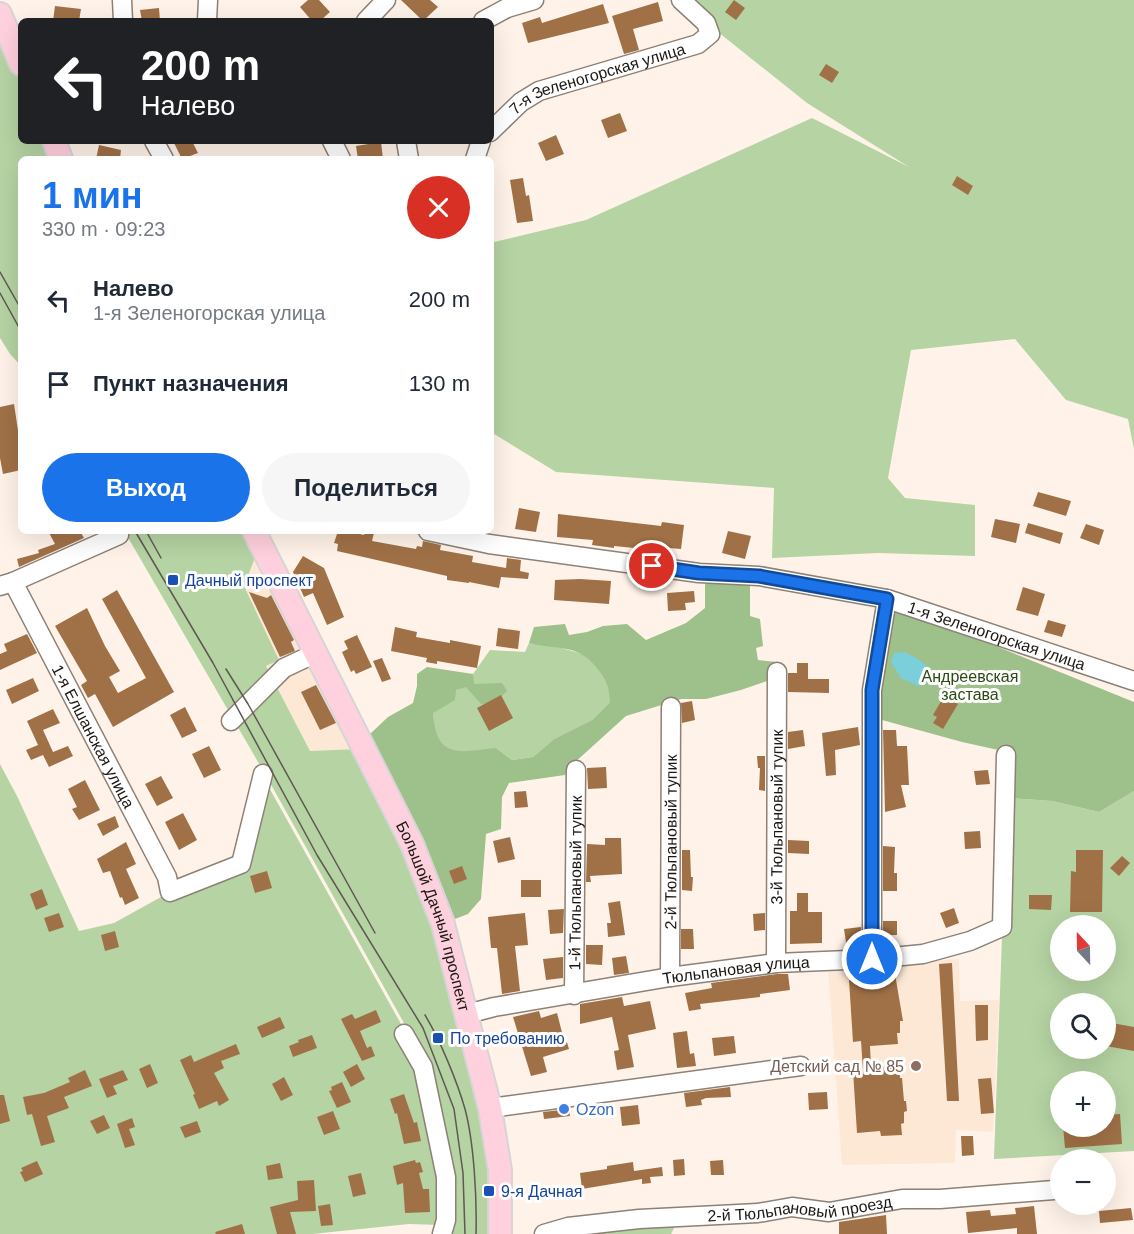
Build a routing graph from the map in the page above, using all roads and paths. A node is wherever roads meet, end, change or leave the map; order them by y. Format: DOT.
graph roads {
  1 [pos="122,0"];
  2 [pos="208,0"];
  3 [pos="386,0"];
  4 [pos="534,0"];
  5 [pos="681,0"];
  6 [pos="0,14"];
  7 [pos="123,18"];
  8 [pos="207,18"];
  9 [pos="369,18"];
  10 [pos="489,18"];
  11 [pos="18,57"];
  12 [pos="494,128"];
  13 [pos="256,534"];
  14 [pos="453,534"];
  15 [pos="119,535"];
  16 [pos="486,538"];
  17 [pos="7,584"];
  18 [pos="887,599"];
  19 [pos="316,653"];
  20 [pos="777,672"];
  21 [pos="1134,681"];
  22 [pos="671,707"];
  23 [pos="231,721"];
  24 [pos="1006,755"];
  25 [pos="576,770"];
  26 [pos="263,774"];
  27 [pos="872,959"];
  28 [pos="776,963"];
  29 [pos="670,978"];
  30 [pos="574,995"];
  31 [pos="467,1014"];
  32 [pos="404,1034"];
  33 [pos="801,1066"];
  34 [pos="490,1108"];
  35 [pos="1050,1190"];
  36 [pos="442,1234"];
  37 [pos="500,1234"];
  38 [pos="544,1234"];
  1 -- 7 [label="street"];
  2 -- 8 [label="street"];
  3 -- 9 [label="street"];
  4 -- 10 [label="street"];
  5 -- 12 [label="street, 7-я Зеленогорская улица"];
  6 -- 11 [label="main road"];
  13 -- 19 [label="main road"];
  14 -- 16 [label="street, 1-я Зеленогорская улица"];
  15 -- 17 [label="street"];
  16 -- 18 [label="street, 1-я Зеленогорская улица"];
  17 -- 26 [label="street, 1-я Елшанская улица"];
  18 -- 21 [label="street, 1-я Зеленогорская улица"];
  18 -- 27 [label="street"];
  19 -- 23 [label="street"];
  19 -- 31 [label="main road, Большой Дачный проспект"];
  20 -- 28 [label="street, 3-й Тюльпановый тупик"];
  22 -- 29 [label="street, 2-й Тюльпановый тупик"];
  24 -- 27 [label="street, Тюльпановая улица"];
  25 -- 30 [label="street, 1-й Тюльпановый тупик"];
  27 -- 28 [label="street, Тюльпановая улица"];
  28 -- 29 [label="street, Тюльпановая улица"];
  29 -- 30 [label="street, Тюльпановая улица"];
  30 -- 31 [label="street, Тюльпановая улица"];
  31 -- 34 [label="main road, Большой Дачный проспект"];
  32 -- 36 [label="street"];
  33 -- 34 [label="street"];
  34 -- 37 [label="main road, Большой Дачный проспект"];
  35 -- 38 [label="street, 2-й Тюльпановый проезд"];
}
